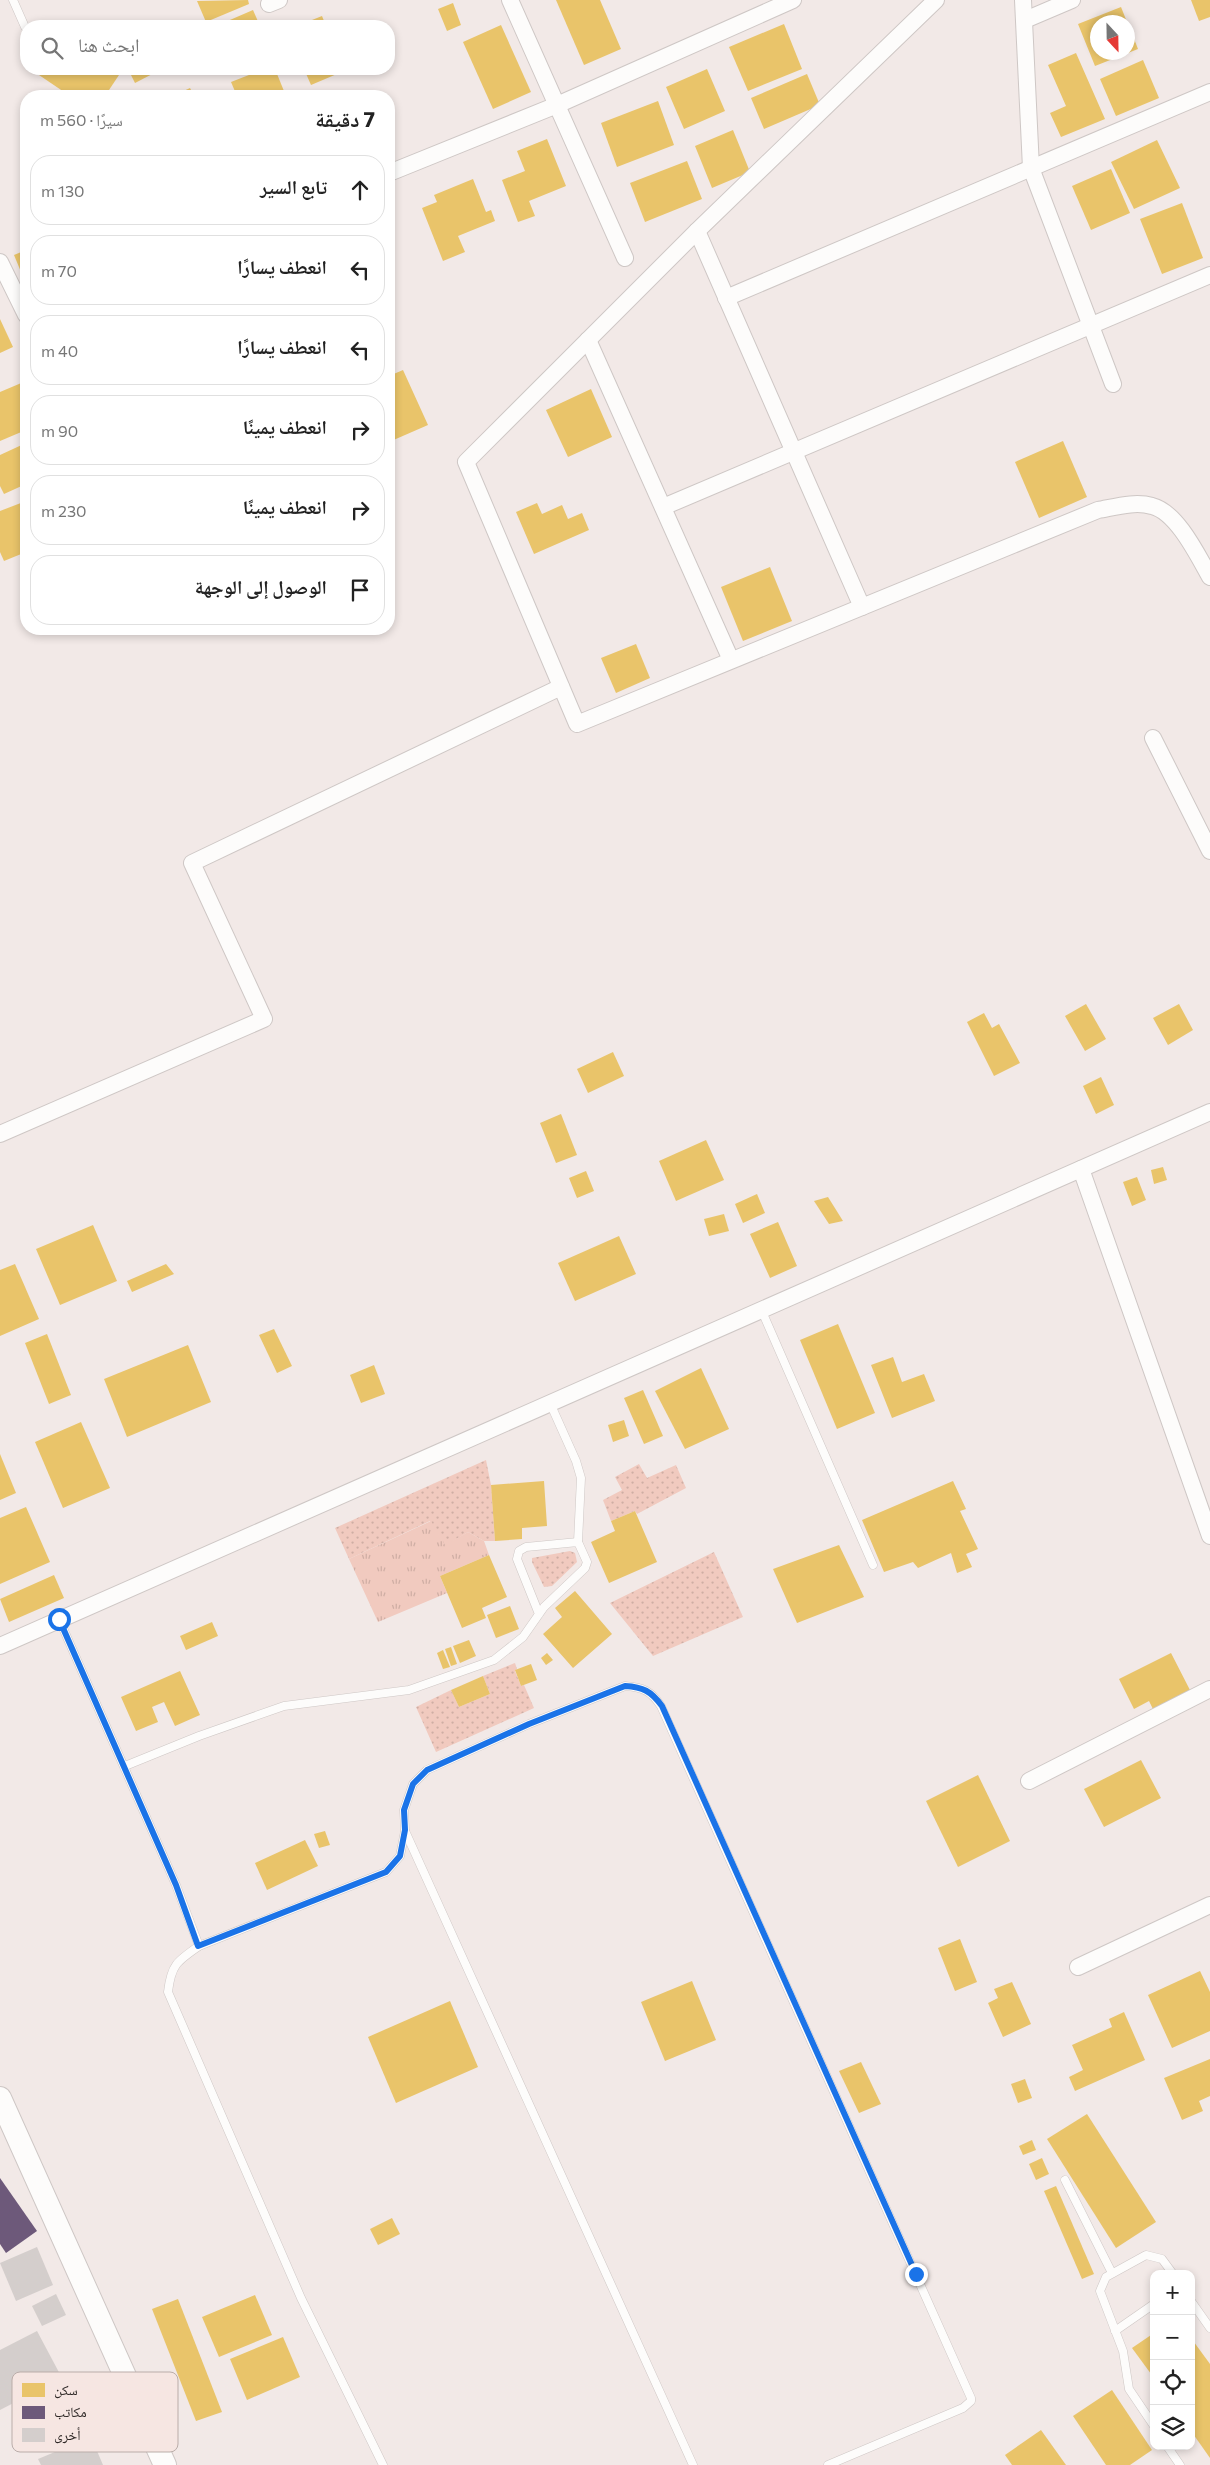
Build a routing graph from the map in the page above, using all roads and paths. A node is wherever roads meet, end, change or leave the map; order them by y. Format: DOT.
graph roads {
  1 [pos="13,0"];
  2 [pos="510,0"];
  3 [pos="793,0"];
  4 [pos="936,0"];
  5 [pos="1023,0"];
  6 [pos="1072,0"];
  7 [pos="22,20"];
  8 [pos="1025,20"];
  9 [pos="1210,92"];
  10 [pos="557,105"];
  11 [pos="1031,168"];
  12 [pos="395,171"];
  13 [pos="697,231"];
  14 [pos="625,258"];
  15 [pos="0,262"];
  16 [pos="1210,275"];
  17 [pos="726,298"];
  18 [pos="20,304"];
  19 [pos="1090,326"];
  20 [pos="588,340"];
  21 [pos="1113,384"];
  22 [pos="794,452"];
  23 [pos="663,507"];
  24 [pos="1210,577"];
  25 [pos="862,607"];
  26 [pos="731,660"];
  27 [pos="561,687"];
  28 [pos="1153,738"];
  29 [pos="1210,851"];
  30 [pos="1210,1112"];
  31 [pos="0,1134"];
  32 [pos="1081,1169"];
  33 [pos="761,1309"];
  34 [pos="550,1402"];
  35 [pos="1210,1536"];
  36 [pos="578,1542"];
  37 [pos="873,1565"];
  38 [pos="539,1614"];
  39 [pos="59,1619"];
  40 [pos="0,1646"];
  41 [pos="1210,1689"];
  42 [pos="125,1766"];
  43 [pos="1029,1781"];
  44 [pos="405,1830"];
  45 [pos="1210,1905"];
  46 [pos="198,1946"];
  47 [pos="1078,1967"];
  48 [pos="2,2111"];
  49 [pos="1065,2180"];
  50 [pos="1170,2270"];
  51 [pos="1112,2273"];
  52 [pos="1195,2306"];
  53 [pos="1150,2307"];
  54 [pos="1210,2328"];
  55 [pos="1115,2331"];
  56 [pos="122,2372"];
  57 [pos="1150,2420"];
  58 [pos="1170,2450"];
  59 [pos="159,2452"];
  60 [pos="165,2465"];
  61 [pos="383,2465"];
  62 [pos="693,2465"];
  63 [pos="828,2465"];
  64 [pos="1180,2465"];
  1 -- 7 [label="lane"];
  2 -- 10 [label="street"];
  3 -- 10 [label="street"];
  4 -- 13 [label="street"];
  5 -- 8 [label="street"];
  6 -- 8 [label="street"];
  8 -- 11 [label="street"];
  9 -- 11 [label="street"];
  10 -- 12 [label="street"];
  10 -- 14 [label="street"];
  11 -- 17 [label="street"];
  11 -- 19 [label="street"];
  13 -- 17 [label="street"];
  13 -- 20 [label="street"];
  15 -- 18 [label="street"];
  16 -- 19 [label="street"];
  17 -- 22 [label="street"];
  19 -- 21 [label="street"];
  19 -- 22 [label="street"];
  20 -- 23 [label="street"];
  20 -- 27 [label="street"];
  22 -- 23 [label="street"];
  22 -- 25 [label="street"];
  23 -- 26 [label="street"];
  24 -- 25 [label="street"];
  25 -- 26 [label="street"];
  26 -- 27 [label="street"];
  27 -- 31 [label="street"];
  28 -- 29 [label="street"];
  30 -- 32 [label="street"];
  32 -- 33 [label="street"];
  32 -- 35 [label="street"];
  33 -- 34 [label="street"];
  33 -- 37 [label="lane"];
  34 -- 36 [label="lane"];
  34 -- 39 [label="street"];
  36 -- 38 [label="lane"];
  36 -- 38 [label="lane"];
  38 -- 42 [label="lane"];
  39 -- 40 [label="street"];
  39 -- 42 [label="lane"];
  41 -- 43 [label="street"];
  42 -- 46 [label="lane"];
  44 -- 46 [label="lane"];
  44 -- 62 [label="lane"];
  44 -- 63 [label="lane"];
  45 -- 47 [label="street"];
  46 -- 61 [label="lane"];
  48 -- 56 [label="street"];
  49 -- 51 [label="lane"];
  50 -- 51 [label="lane"];
  51 -- 55 [label="lane"];
  52 -- 54 [label="lane"];
  53 -- 55 [label="lane"];
  55 -- 57 [label="lane"];
  58 -- 64 [label="lane"];
  59 -- 60 [label="street"];
}
